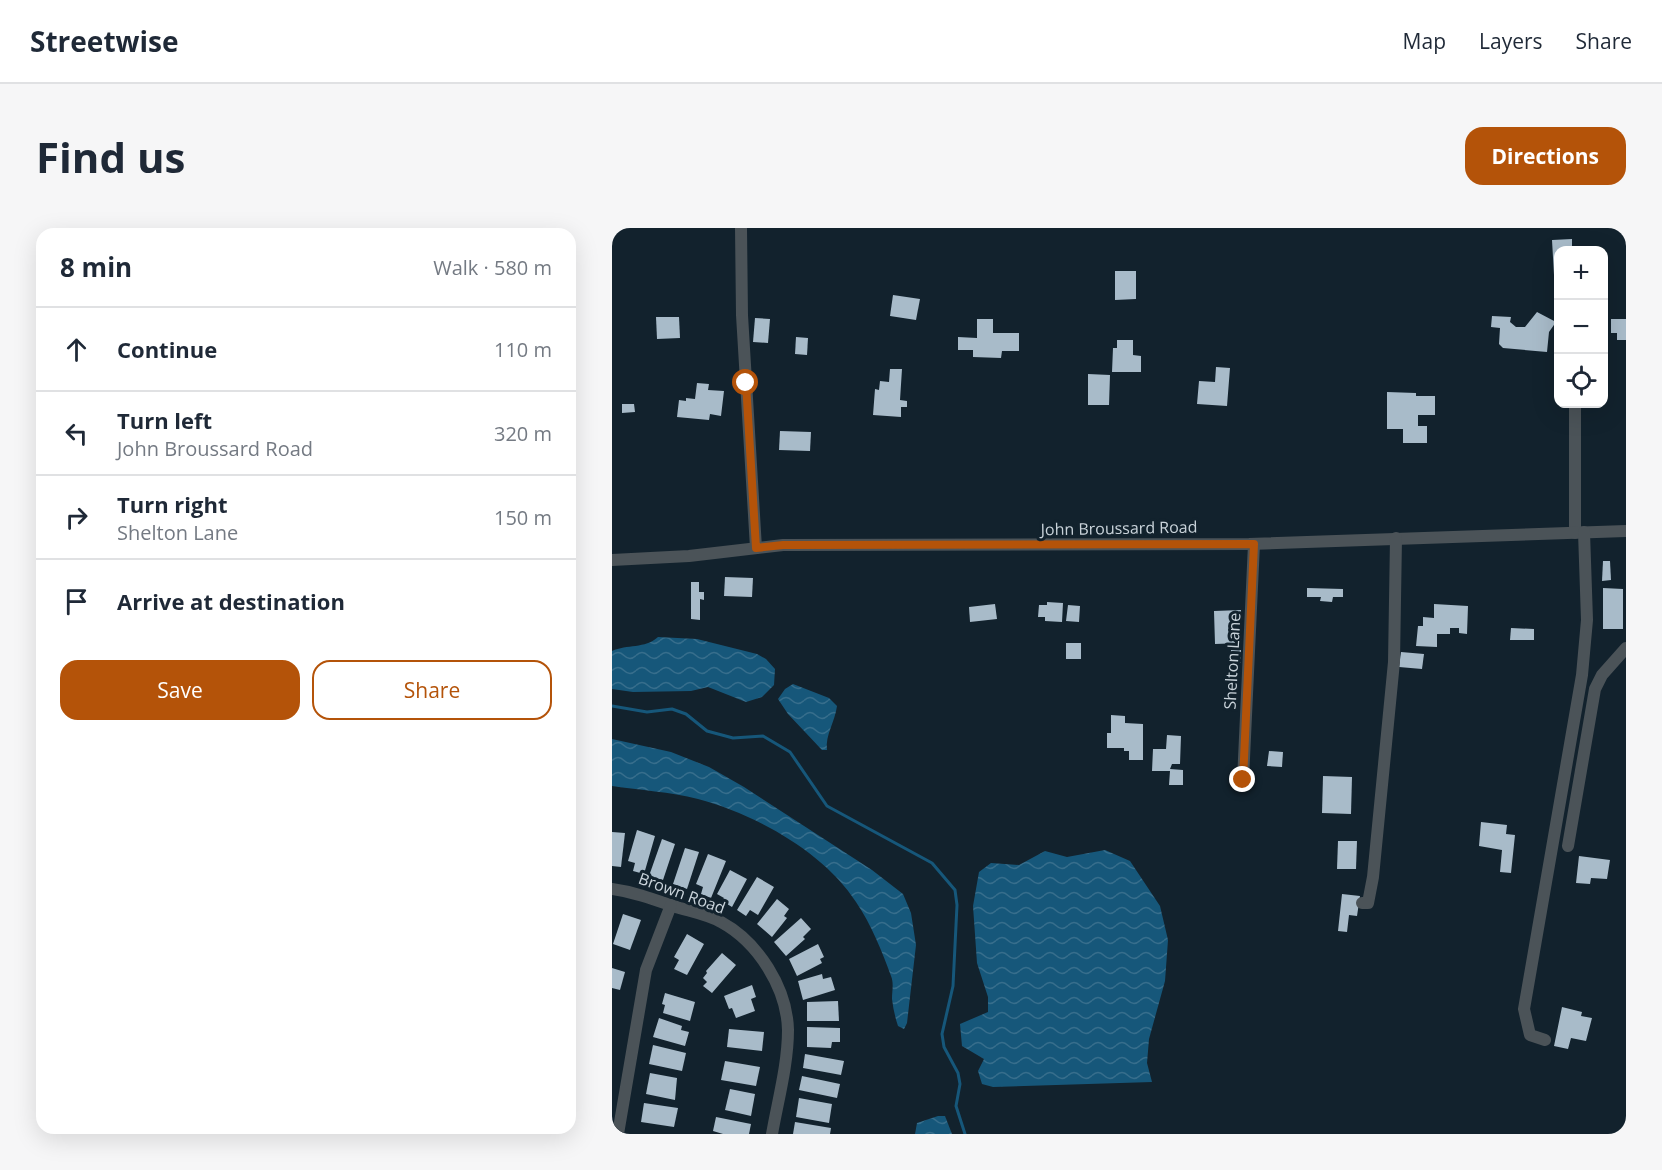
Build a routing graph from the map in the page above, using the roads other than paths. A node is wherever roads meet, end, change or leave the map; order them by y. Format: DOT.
graph roads {
  1 [pos="741,228"];
  2 [pos="1575,408"];
  3 [pos="1626,531"];
  4 [pos="1580,532"];
  5 [pos="1396,538"];
  6 [pos="1254,544"];
  7 [pos="756,548"];
  8 [pos="612,560"];
  9 [pos="1626,648"];
  10 [pos="1243,780"];
  11 [pos="1568,846"];
  12 [pos="612,889"];
  13 [pos="1362,903"];
  14 [pos="671,905"];
  15 [pos="1545,1040"];
  16 [pos="617,1113"];
  17 [pos="618,1134"];
  18 [pos="772,1134"];
  1 -- 7 [label="street"];
  2 -- 4 [label="street"];
  3 -- 4 [label="street, John Broussard Road"];
  4 -- 5 [label="street, John Broussard Road"];
  4 -- 15 [label="street"];
  5 -- 6 [label="street, John Broussard Road"];
  5 -- 13 [label="street"];
  6 -- 7 [label="street, John Broussard Road"];
  6 -- 10 [label="street, Shelton Lane"];
  7 -- 8 [label="street, John Broussard Road"];
  9 -- 11 [label="street"];
  12 -- 14 [label="street, Brown Road"];
  14 -- 16 [label="street"];
  14 -- 18 [label="street, Brown Road"];
  16 -- 17 [label="street"];
}
